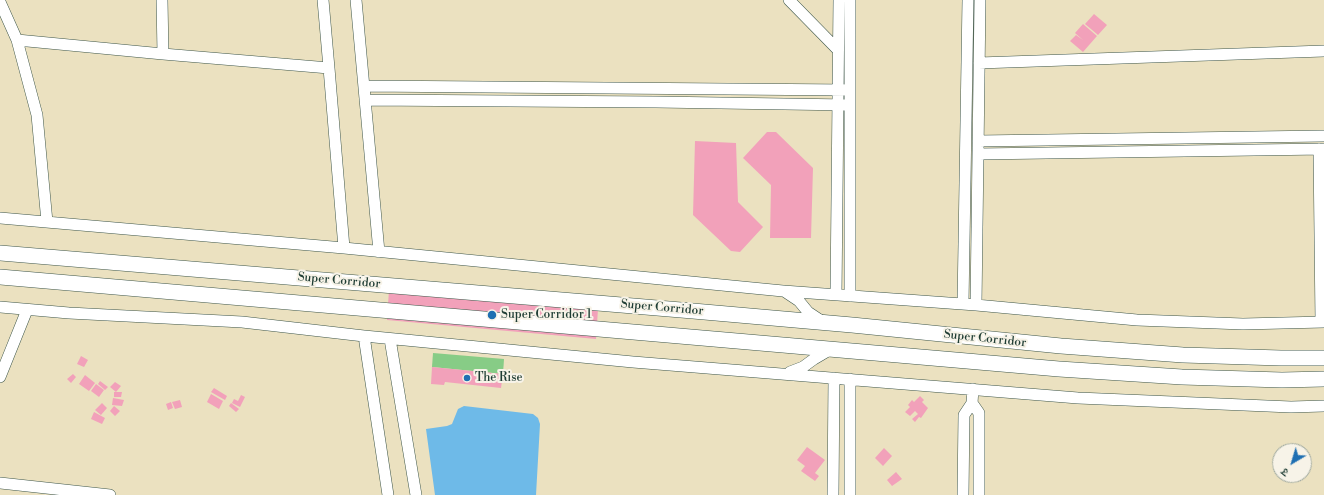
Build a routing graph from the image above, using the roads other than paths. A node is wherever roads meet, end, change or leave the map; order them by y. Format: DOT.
graph roads {
  1 [pos="162,0"];
  2 [pos="323,0"];
  3 [pos="356,0"];
  4 [pos="789,0"];
  5 [pos="839,0"];
  6 [pos="850,0"];
  7 [pos="968,0"];
  8 [pos="980,0"];
  9 [pos="0,2"];
  10 [pos="17,40"];
  11 [pos="838,50"];
  12 [pos="1324,51"];
  13 [pos="163,54"];
  14 [pos="979,63"];
  15 [pos="328,68"];
  16 [pos="364,86"];
  17 [pos="837,90"];
  18 [pos="849,90"];
  19 [pos="365,100"];
  20 [pos="837,104"];
  21 [pos="849,105"];
  22 [pos="1324,136"];
  23 [pos="978,141"];
  24 [pos="1322,149"];
  25 [pos="978,154"];
  26 [pos="0,218"];
  27 [pos="47,222"];
  28 [pos="344,248"];
  29 [pos="379,252"];
  30 [pos="0,253"];
  31 [pos="0,278"];
  32 [pos="783,291"];
  33 [pos="836,295"];
  34 [pos="850,296"];
  35 [pos="962,304"];
  36 [pos="976,305"];
  37 [pos="0,307"];
  38 [pos="27,310"];
  39 [pos="823,322"];
  40 [pos="1323,322"];
  41 [pos="364,336"];
  42 [pos="390,339"];
  43 [pos="831,349"];
  44 [pos="1324,358"];
  45 [pos="787,374"];
  46 [pos="0,377"];
  47 [pos="834,378"];
  48 [pos="850,379"];
  49 [pos="1324,379"];
  50 [pos="973,389"];
  51 [pos="972,403"];
  52 [pos="1324,406"];
  53 [pos="0,483"];
  54 [pos="110,495"];
  55 [pos="388,495"];
  56 [pos="416,495"];
  57 [pos="833,495"];
  58 [pos="850,495"];
  59 [pos="963,495"];
  60 [pos="979,495"];
  1 -- 13 [label="street"];
  2 -- 15 [label="street"];
  3 -- 16 [label="street"];
  4 -- 11 [label="street"];
  5 -- 11 [label="street"];
  6 -- 18 [label="street"];
  7 -- 35 [label="street"];
  8 -- 14 [label="street"];
  9 -- 10 [label="street"];
  10 -- 13 [label="street"];
  10 -- 27 [label="street"];
  11 -- 17 [label="street"];
  12 -- 14 [label="street"];
  13 -- 15 [label="street"];
  14 -- 23 [label="street"];
  15 -- 28 [label="street"];
  16 -- 17 [label="street"];
  16 -- 19 [label="street"];
  17 -- 18 [label="street"];
  17 -- 20 [label="street"];
  18 -- 21 [label="street"];
  19 -- 20 [label="street"];
  19 -- 29 [label="street"];
  20 -- 21 [label="street"];
  20 -- 33 [label="street"];
  21 -- 34 [label="street"];
  22 -- 23 [label="street"];
  23 -- 25 [label="street"];
  24 -- 25 [label="street"];
  24 -- 40 [label="street"];
  25 -- 36 [label="street"];
  26 -- 27 [label="street"];
  27 -- 28 [label="street"];
  28 -- 29 [label="street"];
  29 -- 32 [label="street"];
  30 -- 39 [label="main road, Super Corridor"];
  31 -- 43 [label="main road, Super Corridor"];
  32 -- 33 [label="street"];
  32 -- 39 [label="street"];
  33 -- 34 [label="street"];
  34 -- 35 [label="street"];
  35 -- 36 [label="street"];
  36 -- 40 [label="street"];
  37 -- 38 [label="street"];
  38 -- 41 [label="street"];
  38 -- 46 [label="street"];
  39 -- 44 [label="main road, Super Corridor"];
  41 -- 42 [label="street"];
  41 -- 55 [label="street"];
  42 -- 45 [label="street"];
  42 -- 56 [label="street"];
  43 -- 45 [label="street"];
  43 -- 49 [label="main road, Super Corridor"];
  45 -- 47 [label="street"];
  47 -- 48 [label="street"];
  47 -- 57 [label="street"];
  48 -- 50 [label="street"];
  48 -- 58 [label="street"];
  50 -- 51 [label="street"];
  50 -- 52 [label="street"];
  51 -- 59 [label="street"];
  51 -- 60 [label="street"];
  53 -- 54 [label="street"];
}
